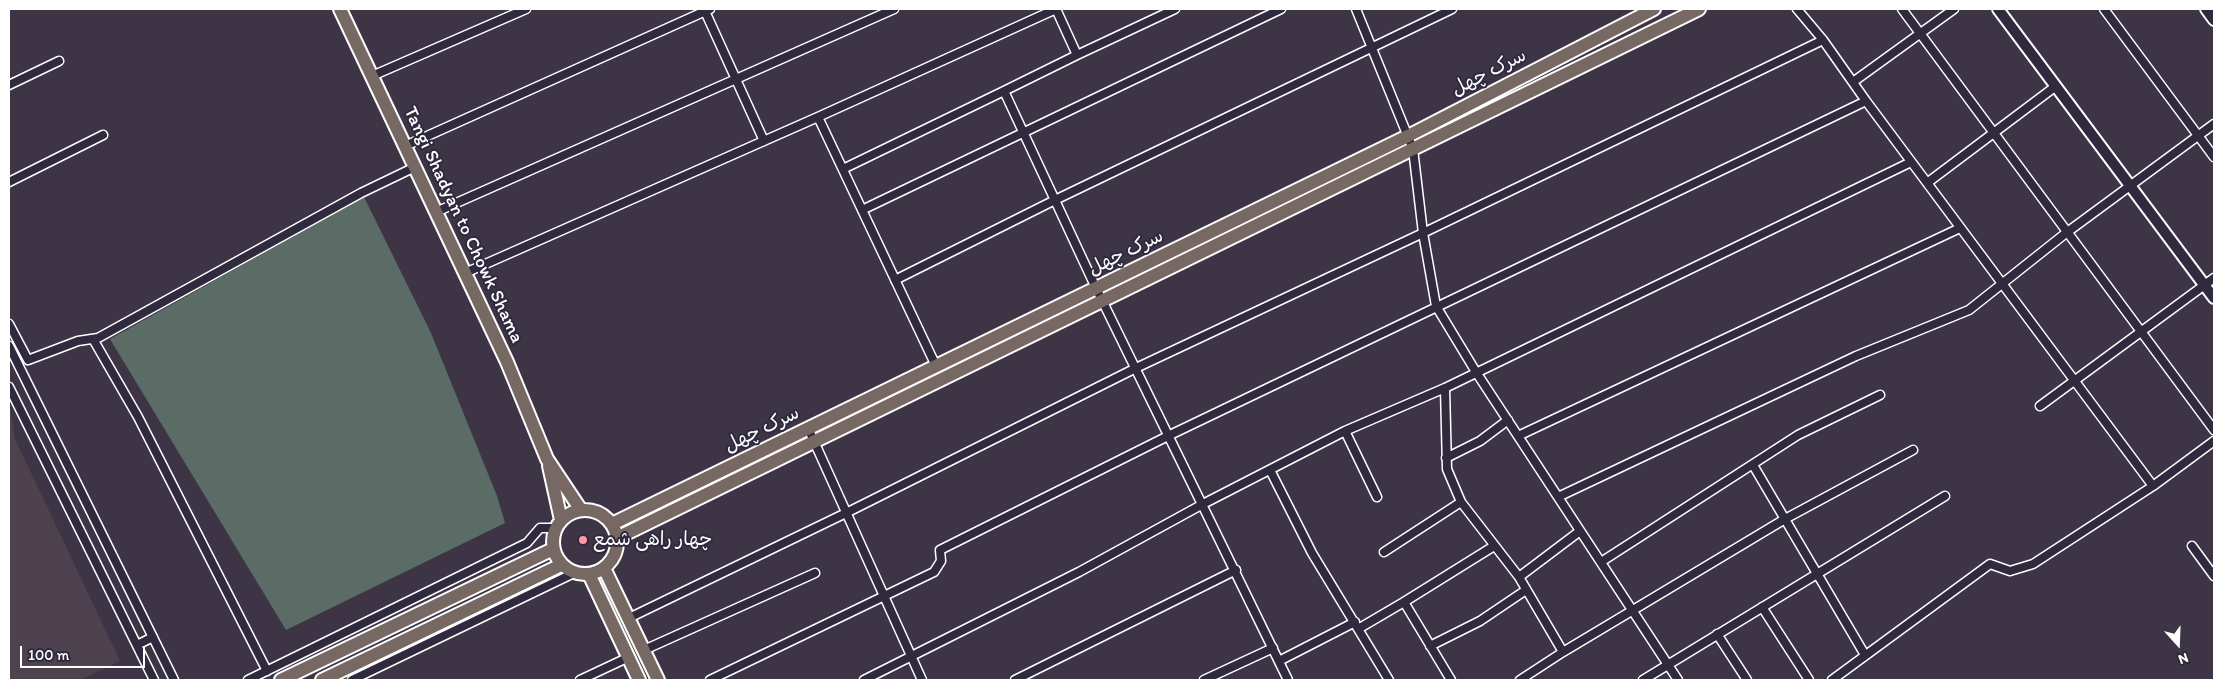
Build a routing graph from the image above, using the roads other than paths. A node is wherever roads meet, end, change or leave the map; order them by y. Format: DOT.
graph roads {
  1 [pos="526,9"];
  2 [pos="894,9"];
  3 [pos="1056,9"];
  4 [pos="1175,9"];
  5 [pos="1280,9"];
  6 [pos="1356,9"];
  7 [pos="1452,9"];
  8 [pos="1654,9"];
  9 [pos="1699,9"];
  10 [pos="1797,9"];
  11 [pos="1902,9"];
  12 [pos="1954,9"];
  13 [pos="1998,9"];
  14 [pos="2104,9"];
  15 [pos="2206,9"];
  16 [pos="343,10"];
  17 [pos="706,10"];
  18 [pos="2214,20"];
  19 [pos="1920,34"];
  20 [pos="1823,40"];
  21 [pos="1373,48"];
  22 [pos="1077,55"];
  23 [pos="59,61"];
  24 [pos="372,76"];
  25 [pos="736,80"];
  26 [pos="1853,82"];
  27 [pos="9,85"];
  28 [pos="2056,86"];
  29 [pos="1004,91"];
  30 [pos="1866,101"];
  31 [pos="818,117"];
  32 [pos="2214,124"];
  33 [pos="1023,132"];
  34 [pos="1993,133"];
  35 [pos="103,135"];
  36 [pos="1408,136"];
  37 [pos="2199,136"];
  38 [pos="764,141"];
  39 [pos="405,146"];
  40 [pos="1413,149"];
  41 [pos="2214,157"];
  42 [pos="1911,162"];
  43 [pos="414,166"];
  44 [pos="842,169"];
  45 [pos="9,182"];
  46 [pos="1926,182"];
  47 [pos="2130,185"];
  48 [pos="1055,200"];
  49 [pos="862,210"];
  50 [pos="436,212"];
  51 [pos="1960,228"];
  52 [pos="1423,233"];
  53 [pos="2066,233"];
  54 [pos="465,273"];
  55 [pos="2214,278"];
  56 [pos="895,280"];
  57 [pos="2003,285"];
  58 [pos="2204,285"];
  59 [pos="1096,288"];
  60 [pos="2214,298"];
  61 [pos="1102,300"];
  62 [pos="1436,306"];
  63 [pos="9,324"];
  64 [pos="2141,332"];
  65 [pos="93,339"];
  66 [pos="9,346"];
  67 [pos="11,357"];
  68 [pos="936,366"];
  69 [pos="1136,368"];
  70 [pos="1476,372"];
  71 [pos="2074,381"];
  72 [pos="9,387"];
  73 [pos="1445,388"];
  74 [pos="1880,395"];
  75 [pos="2040,406"];
  76 [pos="1508,420"];
  77 [pos="808,428"];
  78 [pos="2214,430"];
  79 [pos="1345,431"];
  80 [pos="1170,435"];
  81 [pos="1518,436"];
  82 [pos="2214,441"];
  83 [pos="814,442"];
  84 [pos="1913,450"];
  85 [pos="547,458"];
  86 [pos="1446,458"];
  87 [pos="1753,465"];
  88 [pos="1270,470"];
  89 [pos="2153,486"];
  90 [pos="1945,496"];
  91 [pos="1377,497"];
  92 [pos="1558,497"];
  93 [pos="1461,502"];
  94 [pos="1203,504"];
  95 [pos="581,510"];
  96 [pos="846,514"];
  97 [pos="1785,519"];
  98 [pos="558,524"];
  99 [pos="612,524"];
  100 [pos="1580,531"];
  101 [pos="617,538"];
  102 [pos="1494,546"];
  103 [pos="2192,546"];
  104 [pos="553,549"];
  105 [pos="1384,552"];
  106 [pos="1601,562"];
  107 [pos="561,565"];
  108 [pos="604,568"];
  109 [pos="1236,570"];
  110 [pos="574,573"];
  111 [pos="815,573"];
  112 [pos="1816,573"];
  113 [pos="589,574"];
  114 [pos="2214,576"];
  115 [pos="1519,577"];
  116 [pos="1526,590"];
  117 [pos="885,598"];
  118 [pos="1404,602"];
  119 [pos="1762,607"];
  120 [pos="1632,610"];
  121 [pos="629,618"];
  122 [pos="1356,626"];
  123 [pos="1717,634"];
  124 [pos="153,637"];
  125 [pos="136,645"];
  126 [pos="1430,646"];
  127 [pos="1274,648"];
  128 [pos="644,650"];
  129 [pos="1562,652"];
  130 [pos="1865,655"];
  131 [pos="628,657"];
  132 [pos="912,658"];
  133 [pos="1279,660"];
  134 [pos="1667,664"];
  135 [pos="267,671"];
  136 [pos="154,680"];
  137 [pos="174,680"];
  138 [pos="248,680"];
  139 [pos="281,680"];
  140 [pos="322,680"];
  141 [pos="352,680"];
  142 [pos="580,680"];
  143 [pos="639,680"];
  144 [pos="658,680"];
  145 [pos="710,680"];
  146 [pos="864,680"];
  147 [pos="922,680"];
  148 [pos="1015,680"];
  149 [pos="1204,680"];
  150 [pos="1288,680"];
  151 [pos="1388,680"];
  152 [pos="1451,680"];
  153 [pos="1520,680"];
  154 [pos="1643,680"];
  155 [pos="1678,680"];
  156 [pos="1747,680"];
  157 [pos="1809,680"];
  158 [pos="1832,680"];
  1 -- 24 [label="street"];
  2 -- 25 [label="street"];
  3 -- 22 [label="street"];
  3 -- 31 [label="street"];
  4 -- 22 [label="street"];
  5 -- 33 [label="street"];
  6 -- 21 [label="street"];
  7 -- 21 [label="street"];
  8 -- 36 [label="main road, سرک چهل"];
  9 -- 40 [label="main road"];
  10 -- 20 [label="street"];
  11 -- 19 [label="street"];
  12 -- 19 [label="street"];
  13 -- 28 [label="street"];
  14 -- 37 [label="street"];
  15 -- 18 [label="street"];
  16 -- 24 [label="main road, Tangi Shadyan to Chowk Shama"];
  17 -- 25 [label="street"];
  17 -- 39 [label="street"];
  19 -- 26 [label="street"];
  19 -- 34 [label="street"];
  20 -- 26 [label="street"];
  20 -- 52 [label="street"];
  21 -- 36 [label="street"];
  21 -- 48 [label="street"];
  22 -- 29 [label="street"];
  23 -- 27 [label="street"];
  24 -- 39 [label="main road, Tangi Shadyan to Chowk Shama"];
  25 -- 38 [label="street"];
  25 -- 50 [label="street"];
  26 -- 30 [label="street"];
  28 -- 34 [label="street"];
  28 -- 47 [label="street"];
  29 -- 33 [label="street"];
  29 -- 44 [label="street"];
  30 -- 42 [label="street"];
  30 -- 62 [label="street"];
  31 -- 38 [label="street"];
  31 -- 44 [label="street"];
  32 -- 37 [label="street"];
  33 -- 48 [label="street"];
  33 -- 49 [label="street"];
  34 -- 46 [label="street"];
  34 -- 53 [label="street"];
  35 -- 45 [label="street"];
  36 -- 40 [label="street"];
  36 -- 59 [label="main road, سرک چهل"];
  37 -- 41 [label="street"];
  37 -- 47 [label="street"];
  38 -- 54 [label="street"];
  39 -- 43 [label="main road, Tangi Shadyan to Chowk Shama"];
  40 -- 52 [label="street"];
  40 -- 61 [label="main road"];
  42 -- 46 [label="street"];
  42 -- 70 [label="street"];
  43 -- 50 [label="main road, Tangi Shadyan to Chowk Shama"];
  43 -- 65 [label="street"];
  44 -- 49 [label="street"];
  46 -- 51 [label="street"];
  47 -- 53 [label="street"];
  47 -- 58 [label="street"];
  48 -- 56 [label="street"];
  48 -- 59 [label="street"];
  49 -- 56 [label="street"];
  50 -- 54 [label="main road, Tangi Shadyan to Chowk Shama"];
  51 -- 57 [label="street"];
  51 -- 81 [label="street"];
  52 -- 62 [label="street"];
  52 -- 69 [label="street"];
  53 -- 57 [label="street"];
  53 -- 64 [label="street"];
  54 -- 85 [label="main road, Tangi Shadyan to Chowk Shama"];
  55 -- 58 [label="street"];
  56 -- 68 [label="street"];
  57 -- 71 [label="street"];
  57 -- 92 [label="street"];
  58 -- 60 [label="street"];
  58 -- 64 [label="street"];
  59 -- 61 [label="street"];
  59 -- 68 [label="main road, سرک چهل"];
  61 -- 69 [label="street"];
  61 -- 83 [label="main road"];
  62 -- 70 [label="street"];
  62 -- 80 [label="street"];
  63 -- 65 [label="street"];
  64 -- 71 [label="street"];
  64 -- 78 [label="street"];
  65 -- 135 [label="street"];
  66 -- 67 [label="street"];
  67 -- 124 [label="street"];
  68 -- 77 [label="main road, سرک چهل"];
  69 -- 80 [label="street"];
  69 -- 96 [label="street"];
  70 -- 73 [label="street"];
  70 -- 76 [label="street"];
  71 -- 75 [label="street"];
  71 -- 89 [label="street"];
  72 -- 125 [label="street"];
  73 -- 79 [label="street"];
  73 -- 86 [label="street"];
  74 -- 87 [label="street"];
  76 -- 81 [label="street"];
  76 -- 86 [label="street"];
  77 -- 83 [label="street"];
  77 -- 99 [label="main road, سرک چهل"];
  79 -- 88 [label="street"];
  79 -- 91 [label="street"];
  80 -- 94 [label="street"];
  80 -- 117 [label="street"];
  81 -- 92 [label="street"];
  82 -- 89 [label="street"];
  83 -- 96 [label="street"];
  83 -- 101 [label="main road"];
  84 -- 97 [label="street"];
  85 -- 95 [label="main road"];
  85 -- 98 [label="main road"];
  86 -- 93 [label="street"];
  87 -- 97 [label="street"];
  87 -- 106 [label="street"];
  88 -- 94 [label="street"];
  88 -- 122 [label="street"];
  89 -- 130 [label="street"];
  90 -- 112 [label="street"];
  92 -- 100 [label="street"];
  93 -- 102 [label="street"];
  93 -- 105 [label="street"];
  94 -- 109 [label="street"];
  94 -- 132 [label="street"];
  95 -- 98 [label="main road"];
  95 -- 99 [label="main road"];
  96 -- 117 [label="street"];
  96 -- 121 [label="street"];
  97 -- 112 [label="street"];
  97 -- 120 [label="street"];
  98 -- 104 [label="main road"];
  98 -- 135 [label="street"];
  99 -- 101 [label="main road"];
  100 -- 106 [label="street"];
  100 -- 115 [label="street"];
  101 -- 108 [label="main road"];
  102 -- 115 [label="street"];
  102 -- 118 [label="street"];
  103 -- 114 [label="street"];
  104 -- 107 [label="main road"];
  104 -- 139 [label="main road"];
  106 -- 120 [label="street"];
  107 -- 110 [label="main road"];
  107 -- 140 [label="main road"];
  108 -- 113 [label="main road"];
  108 -- 121 [label="main road"];
  109 -- 127 [label="street"];
  109 -- 148 [label="street"];
  110 -- 113 [label="main road"];
  110 -- 141 [label="street"];
  111 -- 128 [label="street"];
  112 -- 119 [label="street"];
  112 -- 130 [label="street"];
  113 -- 131 [label="main road"];
  115 -- 116 [label="street"];
  116 -- 126 [label="street"];
  116 -- 129 [label="street"];
  117 -- 132 [label="street"];
  117 -- 145 [label="street"];
  118 -- 122 [label="street"];
  118 -- 126 [label="street"];
  119 -- 123 [label="street"];
  119 -- 157 [label="street"];
  120 -- 129 [label="street"];
  120 -- 134 [label="street"];
  121 -- 128 [label="main road"];
  122 -- 133 [label="street"];
  122 -- 151 [label="street"];
  123 -- 134 [label="street"];
  123 -- 156 [label="street"];
  124 -- 125 [label="street"];
  124 -- 137 [label="street"];
  125 -- 136 [label="street"];
  126 -- 152 [label="street"];
  127 -- 133 [label="street"];
  127 -- 149 [label="street"];
  128 -- 144 [label="main road"];
  129 -- 153 [label="street"];
  130 -- 158 [label="street"];
  131 -- 142 [label="street"];
  131 -- 143 [label="main road"];
  132 -- 146 [label="street"];
  132 -- 147 [label="street"];
  133 -- 150 [label="street"];
  134 -- 154 [label="street"];
  134 -- 155 [label="street"];
  135 -- 138 [label="street"];
}
